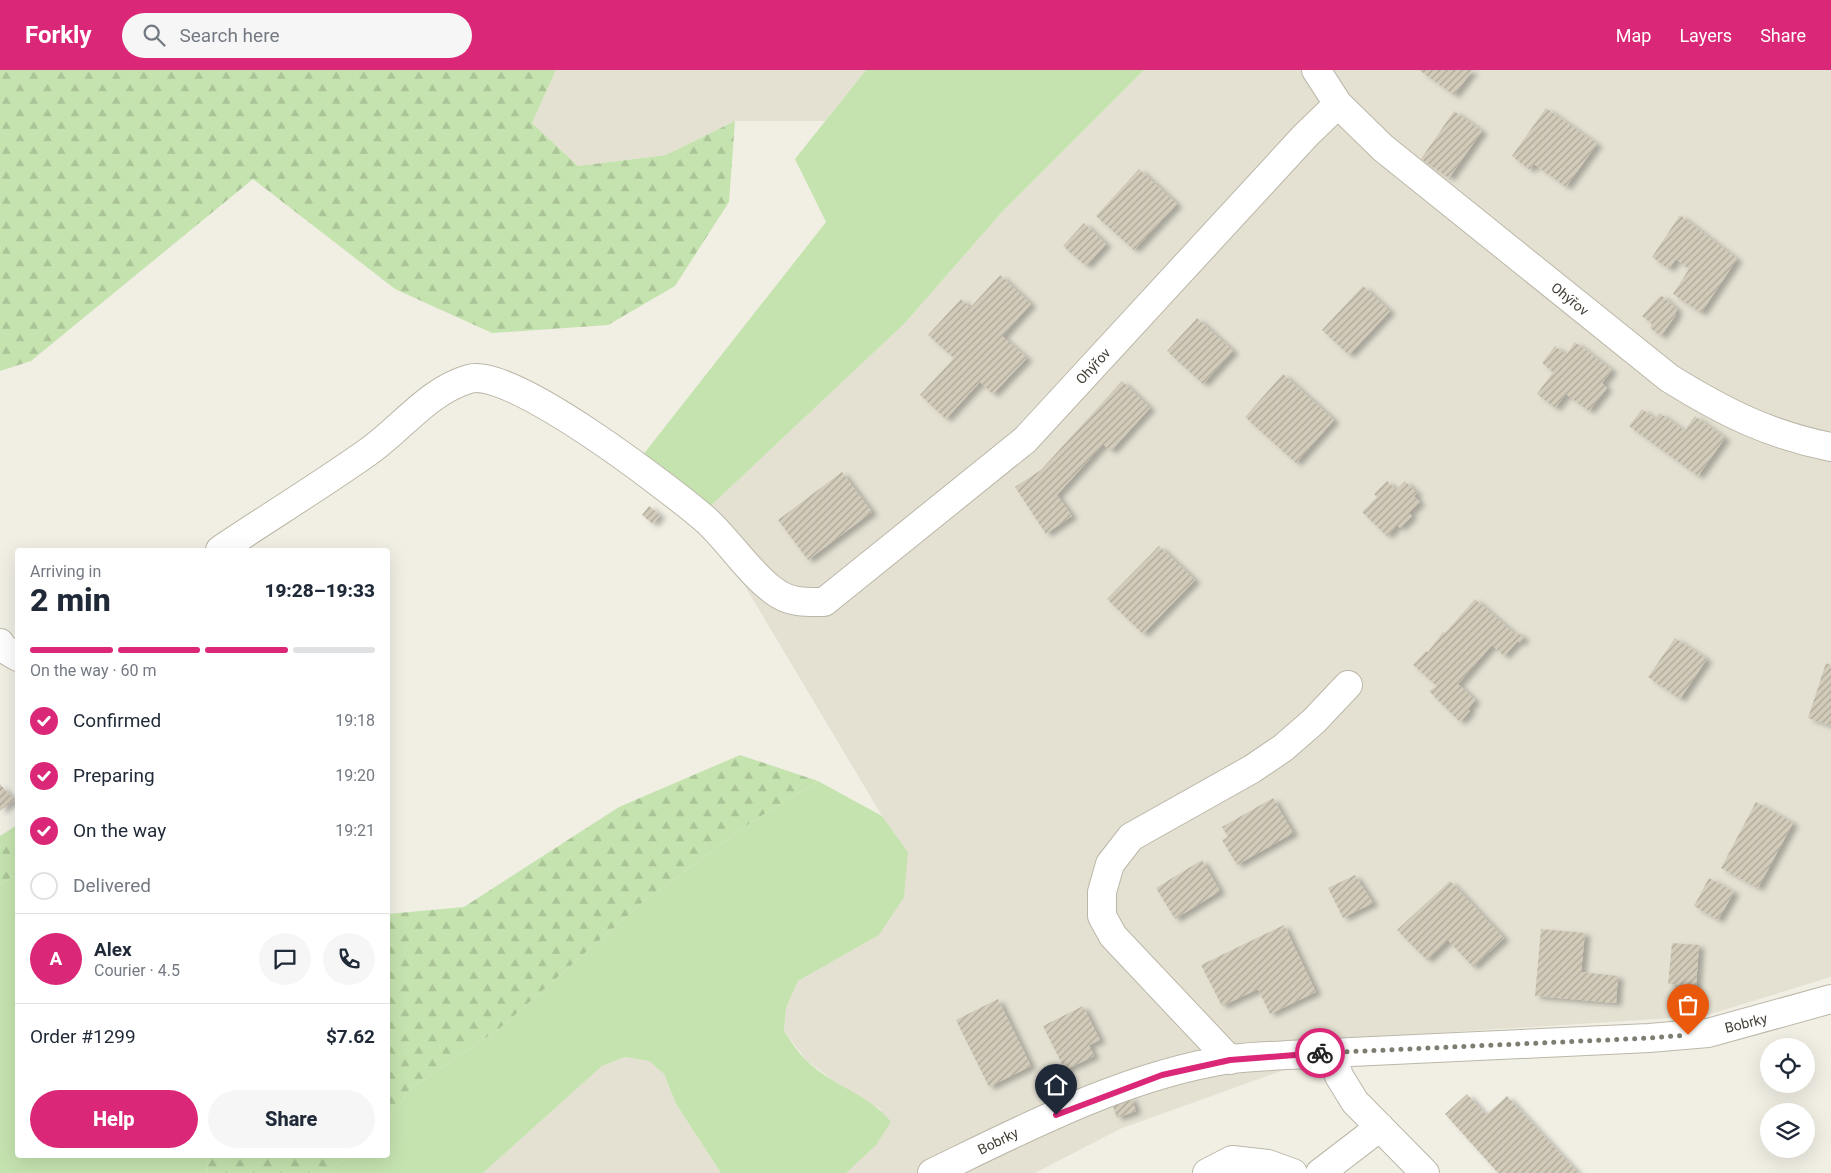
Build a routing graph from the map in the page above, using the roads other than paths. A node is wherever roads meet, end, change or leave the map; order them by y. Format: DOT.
graph roads {
  1 [pos="1316,70"];
  2 [pos="1338,104"];
  3 [pos="1831,447"];
  4 [pos="223,548"];
  5 [pos="0,643"];
  6 [pos="15,654"];
  7 [pos="1348,685"];
  8 [pos="1831,999"];
  9 [pos="1332,1053"];
  10 [pos="1230,1060"];
  11 [pos="1380,1127"];
  12 [pos="932,1173"];
  13 [pos="1207,1173"];
  14 [pos="1293,1173"];
  15 [pos="1320,1173"];
  16 [pos="1425,1173"];
  1 -- 2 [label="street, Ohýřov"];
  2 -- 3 [label="street, Ohýřov"];
  2 -- 4 [label="street, Ohýřov"];
  5 -- 6 [label="street"];
  7 -- 10 [label="street"];
  8 -- 9 [label="street, Bobrky"];
  9 -- 10 [label="street, Bobrky"];
  9 -- 11 [label="street"];
  10 -- 12 [label="street, Bobrky"];
  11 -- 15 [label="street"];
  11 -- 16 [label="street"];
  13 -- 14 [label="street"];
}
